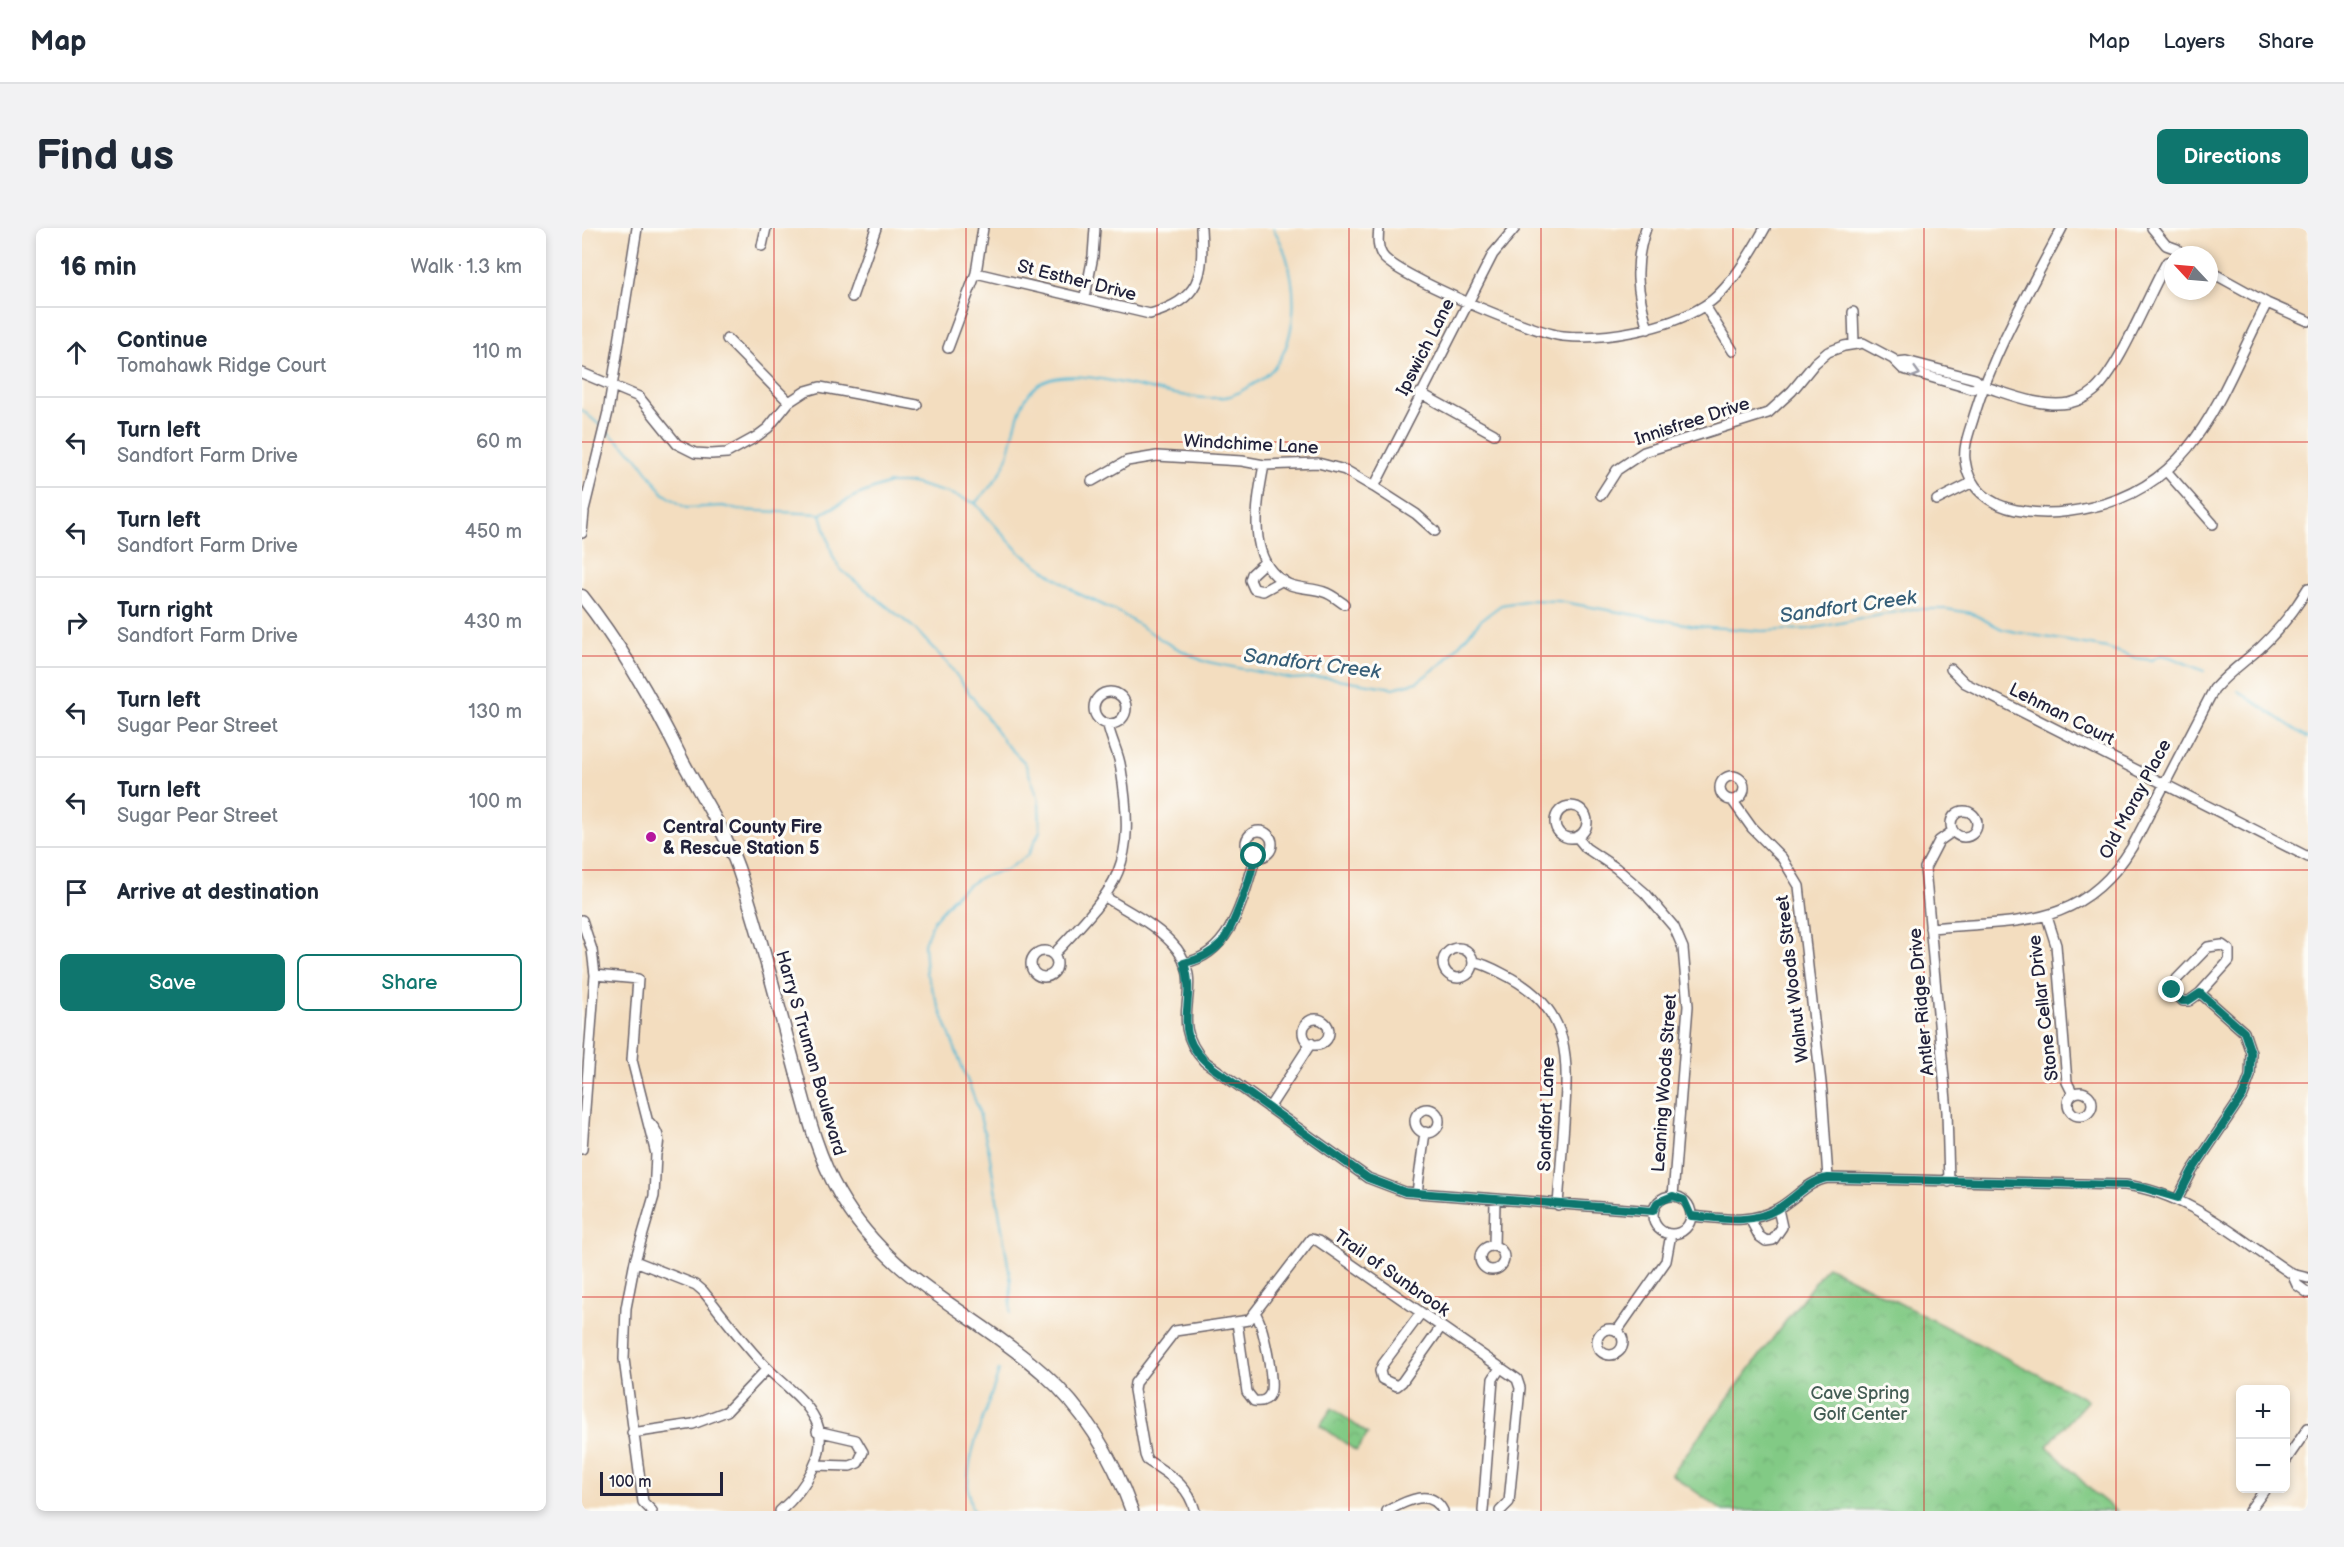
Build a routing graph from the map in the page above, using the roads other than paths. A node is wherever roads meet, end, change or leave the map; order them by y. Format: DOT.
graph roads {
  1 [pos="637,228"];
  2 [pos="766,228"];
  3 [pos="876,228"];
  4 [pos="983,228"];
  5 [pos="1095,228"];
  6 [pos="1201,228"];
  7 [pos="1379,228"];
  8 [pos="1515,228"];
  9 [pos="1646,228"];
  10 [pos="1765,228"];
  11 [pos="2062,228"];
  12 [pos="2152,228"];
  13 [pos="2166,245"];
  14 [pos="762,246"];
  15 [pos="2164,272"];
  16 [pos="976,273"];
  17 [pos="2218,276"];
  18 [pos="852,297"];
  19 [pos="1085,297"];
  20 [pos="1468,301"];
  21 [pos="2267,303"];
  22 [pos="1705,306"];
  23 [pos="1853,312"];
  24 [pos="2308,321"];
  25 [pos="1648,329"];
  26 [pos="727,339"];
  27 [pos="1854,343"];
  28 [pos="948,348"];
  29 [pos="1733,351"];
  30 [pos="582,374"];
  31 [pos="611,385"];
  32 [pos="1983,386"];
  33 [pos="1420,393"];
  34 [pos="789,402"];
  35 [pos="917,405"];
  36 [pos="1494,434"];
  37 [pos="1264,465"];
  38 [pos="2167,472"];
  39 [pos="1092,481"];
  40 [pos="1971,483"];
  41 [pos="1374,487"];
  42 [pos="1601,495"];
  43 [pos="1937,501"];
  44 [pos="583,514"];
  45 [pos="2213,524"];
  46 [pos="1435,531"];
  47 [pos="582,533"];
  48 [pos="1265,562"];
  49 [pos="1283,580"];
  50 [pos="2308,588"];
  51 [pos="582,596"];
  52 [pos="1344,604"];
  53 [pos="1950,669"];
  54 [pos="1108,725"];
  55 [pos="2163,784"];
  56 [pos="1732,800"];
  57 [pos="1953,831"];
  58 [pos="1577,837"];
  59 [pos="1256,856"];
  60 [pos="2308,857"];
  61 [pos="1106,897"];
  62 [pos="2048,917"];
  63 [pos="582,920"];
  64 [pos="1930,928"];
  65 [pos="1053,955"];
  66 [pos="1474,962"];
  67 [pos="1184,963"];
  68 [pos="595,975"];
  69 [pos="2200,993"];
  70 [pos="1311,1043"];
  71 [pos="2073,1094"];
  72 [pos="1269,1108"];
  73 [pos="1425,1132"];
  74 [pos="582,1149"];
  75 [pos="1828,1178"];
  76 [pos="1949,1182"];
  77 [pos="1416,1194"];
  78 [pos="1673,1196"];
  79 [pos="2178,1198"];
  80 [pos="1495,1201"];
  81 [pos="1558,1205"];
  82 [pos="1778,1209"];
  83 [pos="1653,1211"];
  84 [pos="1691,1216"];
  85 [pos="1750,1219"];
  86 [pos="1671,1234"];
  87 [pos="1494,1246"];
  88 [pos="635,1261"];
  89 [pos="2292,1275"];
  90 [pos="2308,1278"];
  91 [pos="2308,1293"];
  92 [pos="1255,1313"];
  93 [pos="1421,1313"];
  94 [pos="1236,1322"];
  95 [pos="1441,1327"];
  96 [pos="1617,1331"];
  97 [pos="1500,1368"];
  98 [pos="768,1369"];
  99 [pos="2308,1428"];
  100 [pos="818,1431"];
  101 [pos="632,1433"];
  102 [pos="2290,1454"];
  103 [pos="815,1465"];
  104 [pos="2262,1493"];
  105 [pos="648,1510"];
  106 [pos="780,1511"];
  107 [pos="1132,1511"];
  108 [pos="1196,1511"];
  109 [pos="1387,1511"];
  110 [pos="1443,1511"];
  111 [pos="1483,1511"];
  112 [pos="1500,1511"];
  113 [pos="2249,1511"];
  1 -- 31 [label="street"];
  2 -- 14 [label="street"];
  3 -- 18 [label="street"];
  4 -- 16 [label="street"];
  5 -- 19 [label="street"];
  6 -- 19 [label="street, St Esther Drive"];
  7 -- 20 [label="street"];
  8 -- 20 [label="street, Ipswich Lane"];
  9 -- 25 [label="street"];
  10 -- 22 [label="street"];
  11 -- 32 [label="street"];
  12 -- 13 [label="street"];
  15 -- 32 [label="street"];
  16 -- 19 [label="street, St Esther Drive"];
  16 -- 28 [label="street"];
  17 -- 21 [label="street"];
  20 -- 25 [label="street"];
  20 -- 33 [label="street, Ipswich Lane"];
  21 -- 24 [label="street"];
  21 -- 38 [label="street"];
  22 -- 25 [label="street"];
  22 -- 29 [label="street"];
  23 -- 27 [label="street"];
  26 -- 34 [label="street"];
  27 -- 32 [label="street"];
  27 -- 42 [label="street, Innisfree Drive"];
  30 -- 31 [label="street"];
  31 -- 34 [label="street"];
  31 -- 44 [label="street"];
  32 -- 40 [label="street"];
  33 -- 36 [label="street"];
  33 -- 41 [label="street, Ipswich Lane"];
  34 -- 35 [label="street"];
  37 -- 39 [label="street, Windchime Lane"];
  37 -- 41 [label="street, Windchime Lane"];
  37 -- 48 [label="street"];
  38 -- 40 [label="street"];
  38 -- 45 [label="street"];
  40 -- 43 [label="street"];
  41 -- 46 [label="street, Windchime Lane"];
  44 -- 47 [label="street"];
  48 -- 49 [label="street"];
  48 -- 49 [label="street"];
  49 -- 52 [label="street"];
  50 -- 55 [label="street, Old Moray Place"];
  51 -- 107 [label="main road, Harry S Truman Boulevard"];
  53 -- 55 [label="street, Lehman Court"];
  54 -- 61 [label="street"];
  55 -- 60 [label="street, Lehman Court"];
  55 -- 62 [label="street, Old Moray Place"];
  56 -- 75 [label="street, Walnut Woods Street"];
  57 -- 64 [label="street, Antler Ridge Drive"];
  58 -- 78 [label="street, Leaning Woods Street"];
  59 -- 67 [label="street"];
  61 -- 65 [label="street"];
  61 -- 67 [label="street"];
  62 -- 64 [label="street, Old Moray Place"];
  62 -- 71 [label="street, Stone Cellar Drive"];
  63 -- 68 [label="street"];
  64 -- 76 [label="street, Antler Ridge Drive"];
  66 -- 81 [label="street, Sandfort Lane"];
  67 -- 72 [label="street"];
  68 -- 74 [label="street"];
  68 -- 88 [label="street"];
  69 -- 69 [label="street"];
  69 -- 79 [label="street"];
  70 -- 72 [label="street"];
  72 -- 77 [label="street"];
  73 -- 77 [label="street"];
  75 -- 76 [label="street"];
  75 -- 82 [label="street"];
  76 -- 79 [label="street"];
  77 -- 80 [label="street"];
  78 -- 83 [label="street"];
  78 -- 84 [label="street"];
  79 -- 89 [label="street"];
  80 -- 81 [label="street"];
  80 -- 87 [label="street"];
  81 -- 83 [label="street"];
  82 -- 85 [label="street"];
  82 -- 85 [label="street"];
  83 -- 86 [label="street"];
  84 -- 85 [label="street"];
  84 -- 86 [label="street"];
  86 -- 96 [label="street"];
  88 -- 98 [label="street"];
  88 -- 101 [label="street"];
  89 -- 90 [label="street"];
  89 -- 91 [label="street"];
  92 -- 93 [label="street, Trail of Sunbrook"];
  92 -- 94 [label="street, Trail of Sunbrook"];
  92 -- 94 [label="street"];
  93 -- 95 [label="street, Trail of Sunbrook"];
  93 -- 95 [label="street"];
  94 -- 108 [label="street, Trail of Sunbrook"];
  95 -- 97 [label="street, Trail of Sunbrook"];
  97 -- 111 [label="street"];
  97 -- 112 [label="street, Trail of Sunbrook"];
  98 -- 100 [label="street"];
  98 -- 101 [label="street"];
  99 -- 102 [label="street"];
  100 -- 103 [label="street"];
  100 -- 103 [label="street"];
  101 -- 105 [label="street"];
  103 -- 106 [label="street"];
  104 -- 113 [label="street"];
  109 -- 110 [label="street"];
}
